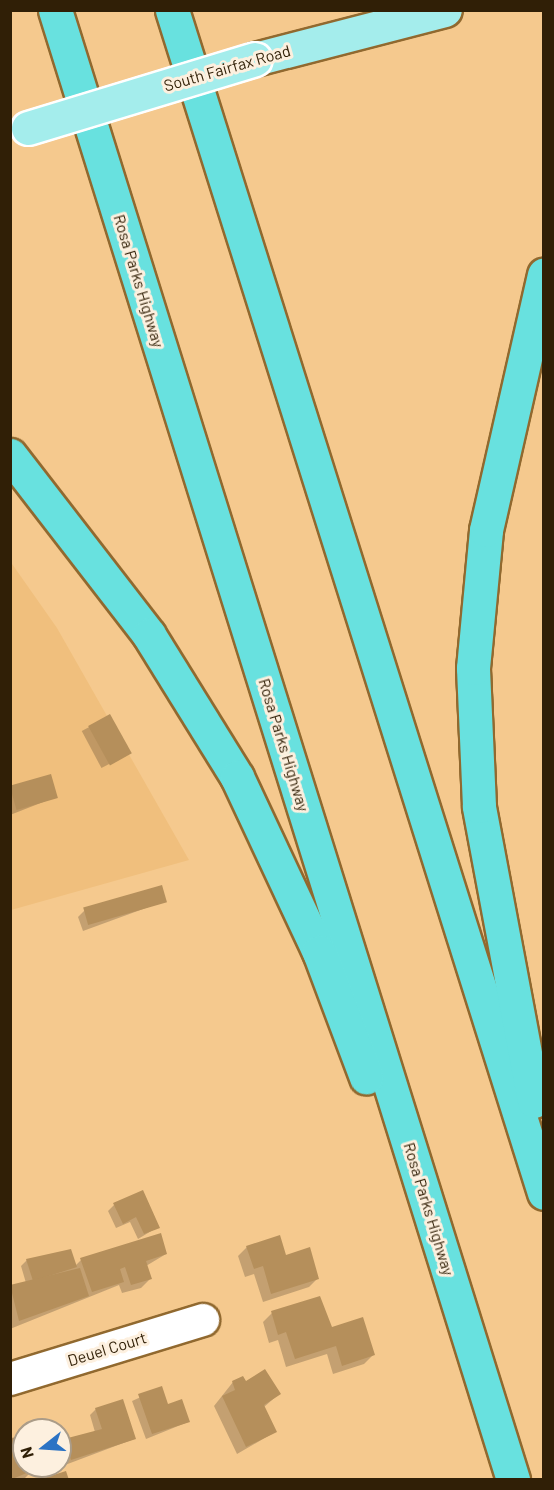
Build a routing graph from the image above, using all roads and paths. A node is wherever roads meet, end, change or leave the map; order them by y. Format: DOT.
graph roads {
  1 [pos="55,10"];
  2 [pos="172,10"];
  3 [pos="445,10"];
  4 [pos="19,131"];
  5 [pos="543,273"];
  6 [pos="10,455"];
  7 [pos="543,1149"];
  8 [pos="543,1193"];
  9 [pos="203,1320"];
  10 [pos="10,1379"];
  11 [pos="489,1404"];
  12 [pos="513,1479"];
  1 -- 11 [label="highway, Rosa Parks Highway"];
  2 -- 8 [label="highway"];
  3 -- 4 [label="main road, South Fairfax Road, bridge"];
  5 -- 7 [label="highway"];
  6 -- 11 [label="highway"];
  9 -- 10 [label="street, Deuel Court"];
  11 -- 12 [label="highway, Rosa Parks Highway"];
}
